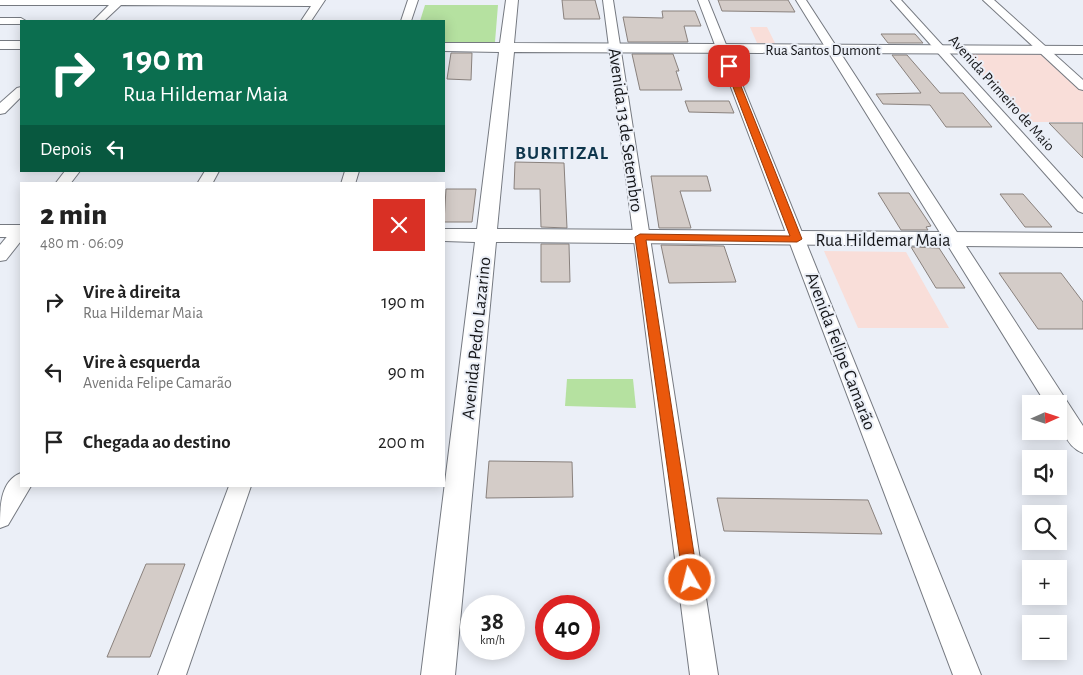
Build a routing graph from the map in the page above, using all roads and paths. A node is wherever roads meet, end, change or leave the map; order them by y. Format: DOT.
graph roads {
  1 [pos="414,0"];
  2 [pos="512,0"];
  3 [pos="608,0"];
  4 [pos="703,0"];
  5 [pos="802,0"];
  6 [pos="896,0"];
  7 [pos="988,0"];
  8 [pos="119,1"];
  9 [pos="320,1"];
  10 [pos="0,2"];
  11 [pos="1002,7"];
  12 [pos="99,20"];
  13 [pos="307,20"];
  14 [pos="406,20"];
  15 [pos="0,21"];
  16 [pos="20,21"];
  17 [pos="0,45"];
  18 [pos="20,45"];
  19 [pos="445,47"];
  20 [pos="505,48"];
  21 [pos="615,48"];
  22 [pos="722,49"];
  23 [pos="833,50"];
  24 [pos="943,50"];
  25 [pos="1049,50"];
  26 [pos="1083,50"];
  27 [pos="1083,74"];
  28 [pos="1083,86"];
  29 [pos="20,92"];
  30 [pos="0,110"];
  31 [pos="72,172"];
  32 [pos="64,182"];
  33 [pos="1083,208"];
  34 [pos="0,231"];
  35 [pos="20,231"];
  36 [pos="20,232"];
  37 [pos="445,235"];
  38 [pos="487,236"];
  39 [pos="640,237"];
  40 [pos="797,239"];
  41 [pos="953,240"];
  42 [pos="1083,240"];
  43 [pos="0,256"];
  44 [pos="1052,395"];
  45 [pos="1068,421"];
  46 [pos="1083,444"];
  47 [pos="20,485"];
  48 [pos="240,487"];
  49 [pos="0,518"];
  50 [pos="172,675"];
  51 [pos="438,675"];
  52 [pos="704,675"];
  53 [pos="967,675"];
  1 -- 14 [label="street"];
  2 -- 20 [label="main road, Avenida Pedro Lazarino"];
  3 -- 21 [label="street, Avenida 13 de Setembro"];
  4 -- 22 [label="street, Avenida Felipe Camarão"];
  5 -- 23 [label="street"];
  6 -- 24 [label="street, Avenida Primeiro de Maio"];
  7 -- 11 [label="street"];
  8 -- 9 [label="street"];
  8 -- 10 [label="street"];
  8 -- 12 [label="street"];
  9 -- 13 [label="street"];
  11 -- 25 [label="street"];
  15 -- 16 [label="street"];
  17 -- 18 [label="main road"];
  19 -- 20 [label="main road, Rua Santos Dumont"];
  20 -- 21 [label="main road, Rua Santos Dumont"];
  20 -- 38 [label="main road, Avenida Pedro Lazarino"];
  21 -- 22 [label="main road, Rua Santos Dumont"];
  21 -- 39 [label="street, Avenida 13 de Setembro"];
  22 -- 23 [label="main road, Rua Santos Dumont"];
  22 -- 40 [label="street, Avenida Felipe Camarão"];
  23 -- 24 [label="main road, Rua Santos Dumont"];
  23 -- 41 [label="street"];
  24 -- 25 [label="main road, Rua Santos Dumont"];
  24 -- 33 [label="street, Avenida Primeiro de Maio"];
  25 -- 26 [label="main road, Rua Santos Dumont"];
  25 -- 27 [label="street"];
  25 -- 28 [label="street"];
  29 -- 30 [label="street"];
  31 -- 32 [label="street"];
  34 -- 35 [label="main road"];
  36 -- 43 [label="street"];
  37 -- 38 [label="main road, Rua Hildemar Maia"];
  38 -- 39 [label="main road, Rua Hildemar Maia"];
  38 -- 51 [label="main road, Avenida Pedro Lazarino"];
  39 -- 40 [label="main road, Rua Hildemar Maia"];
  39 -- 52 [label="street, Avenida 13 de Setembro"];
  40 -- 41 [label="main road, Rua Hildemar Maia"];
  40 -- 53 [label="street, Avenida Felipe Camarão"];
  41 -- 42 [label="main road, Rua Hildemar Maia"];
  41 -- 44 [label="street"];
  45 -- 46 [label="street"];
  47 -- 49 [label="street"];
  48 -- 50 [label="street"];
}
